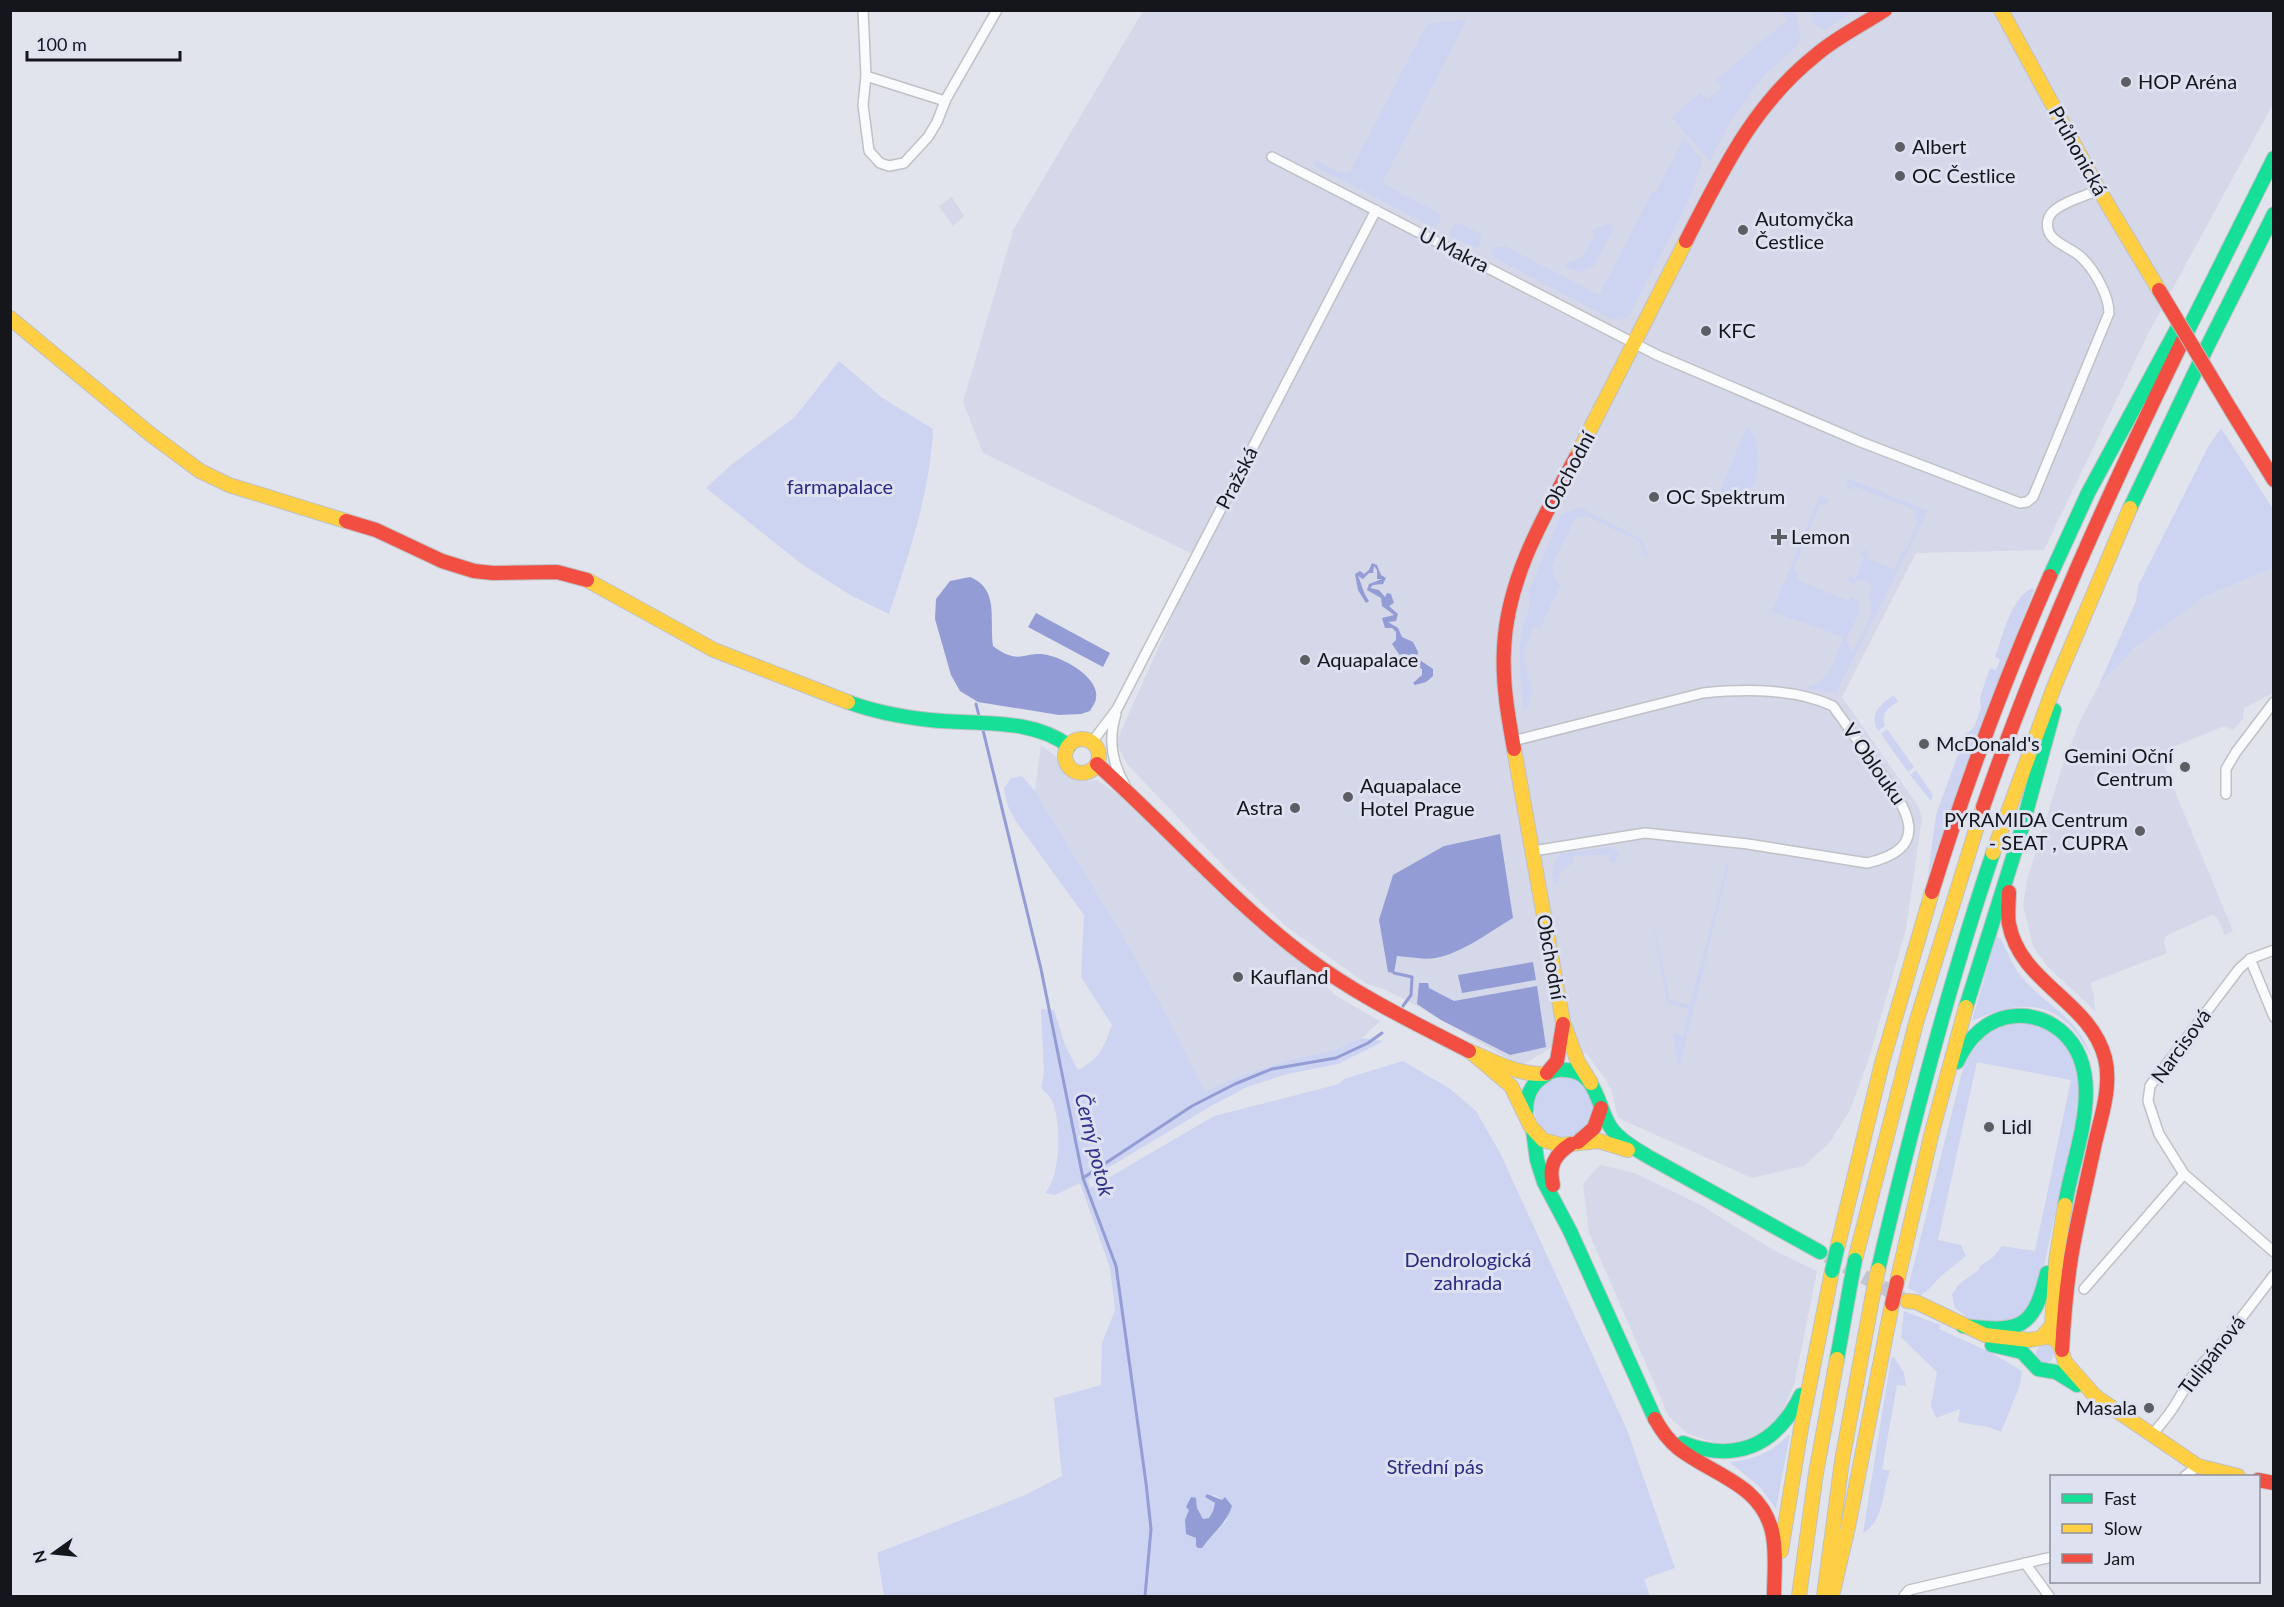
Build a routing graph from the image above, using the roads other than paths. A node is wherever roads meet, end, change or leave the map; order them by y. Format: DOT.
graph roads {
  1 [pos="863,10"];
  2 [pos="998,10"];
  3 [pos="1886,10"];
  4 [pos="2001,10"];
  5 [pos="866,76"];
  6 [pos="945,101"];
  7 [pos="1272,157"];
  8 [pos="2274,159"];
  9 [pos="2099,189"];
  10 [pos="1376,210"];
  11 [pos="2274,214"];
  12 [pos="2239,228"];
  13 [pos="10,318"];
  14 [pos="1635,343"];
  15 [pos="2274,480"];
  16 [pos="2070,646"];
  17 [pos="2274,702"];
  18 [pos="1117,709"];
  19 [pos="1513,741"];
  20 [pos="1092,742"];
  21 [pos="1069,746"];
  22 [pos="1097,764"];
  23 [pos="2226,794"];
  24 [pos="1133,795"];
  25 [pos="1533,850"];
  26 [pos="2014,856"];
  27 [pos="2274,950"];
  28 [pos="2250,959"];
  29 [pos="2274,1017"];
  30 [pos="1563,1022"];
  31 [pos="1471,1052"];
  32 [pos="1546,1074"];
  33 [pos="1591,1083"];
  34 [pos="1941,1098"];
  35 [pos="1600,1102"];
  36 [pos="1526,1111"];
  37 [pos="1533,1130"];
  38 [pos="1574,1144"];
  39 [pos="1647,1156"];
  40 [pos="2184,1174"];
  41 [pos="2066,1199"];
  42 [pos="1570,1231"];
  43 [pos="1820,1252"];
  44 [pos="2274,1252"];
  45 [pos="2274,1275"];
  46 [pos="2084,1289"];
  47 [pos="1963,1326"];
  48 [pos="2040,1338"];
  49 [pos="1818,1341"];
  50 [pos="2062,1352"];
  51 [pos="2030,1360"];
  52 [pos="2047,1371"];
  53 [pos="2093,1395"];
  54 [pos="1654,1416"];
  55 [pos="2152,1435"];
  56 [pos="2198,1466"];
  57 [pos="2186,1475"];
  58 [pos="2234,1475"];
  59 [pos="2050,1557"];
  60 [pos="2025,1563"];
  61 [pos="1776,1596"];
  62 [pos="1799,1596"];
  63 [pos="1824,1596"];
  64 [pos="1832,1596"];
  65 [pos="1904,1596"];
  66 [pos="2049,1596"];
  1 -- 5 [label="street"];
  2 -- 6 [label="street"];
  3 -- 14 [label="main road, Obchodní"];
  4 -- 9 [label="main road, Průhonická"];
  5 -- 6 [label="street"];
  5 -- 6 [label="street"];
  7 -- 10 [label="street, U Makra"];
  8 -- 12 [label="main road"];
  9 -- 14 [label="street, U Makra"];
  9 -- 15 [label="main road, Průhonická, bridge"];
  10 -- 14 [label="street, U Makra"];
  10 -- 18 [label="street, Pražská"];
  11 -- 16 [label="main road"];
  12 -- 49 [label="main road, bridge"];
  12 -- 62 [label="main road, bridge"];
  13 -- 21 [label="main road"];
  14 -- 19 [label="main road, Obchodní"];
  16 -- 26 [label="main road"];
  16 -- 63 [label="main road, bridge"];
  17 -- 23 [label="street"];
  18 -- 20 [label="street, Pražská"];
  18 -- 24 [label="street"];
  19 -- 25 [label="main road, Obchodní"];
  19 -- 25 [label="street, V Oblouku"];
  20 -- 21 [label="main road"];
  20 -- 22 [label="main road"];
  21 -- 22 [label="main road"];
  22 -- 24 [label="main road"];
  24 -- 31 [label="main road"];
  25 -- 30 [label="main road, Obchodní"];
  26 -- 34 [label="main road"];
  26 -- 50 [label="main road"];
  27 -- 28 [label="street"];
  28 -- 29 [label="street"];
  28 -- 40 [label="street, Narcisová"];
  30 -- 32 [label="main road, Obchodní"];
  30 -- 33 [label="main road, Obchodní"];
  31 -- 32 [label="main road"];
  31 -- 36 [label="main road"];
  32 -- 33 [label="main road"];
  32 -- 36 [label="main road"];
  33 -- 35 [label="main road"];
  34 -- 41 [label="main road"];
  34 -- 64 [label="main road, bridge"];
  35 -- 38 [label="main road"];
  35 -- 39 [label="main road"];
  36 -- 37 [label="main road"];
  37 -- 38 [label="main road"];
  37 -- 42 [label="main road"];
  38 -- 39 [label="main road"];
  38 -- 42 [label="main road"];
  39 -- 43 [label="main road"];
  40 -- 44 [label="street, Narcisová"];
  40 -- 46 [label="street"];
  41 -- 47 [label="main road"];
  41 -- 48 [label="main road"];
  42 -- 54 [label="main road"];
  45 -- 55 [label="street, Tulipánová"];
  47 -- 48 [label="main road"];
  47 -- 51 [label="main road"];
  48 -- 50 [label="main road"];
  48 -- 51 [label="main road"];
  49 -- 54 [label="main road"];
  49 -- 61 [label="main road"];
  50 -- 52 [label="main road"];
  50 -- 53 [label="main road"];
  51 -- 52 [label="main road"];
  52 -- 53 [label="main road"];
  53 -- 55 [label="main road"];
  54 -- 61 [label="main road"];
  55 -- 56 [label="main road"];
  56 -- 57 [label="street"];
  56 -- 58 [label="main road"];
  59 -- 60 [label="street"];
  60 -- 65 [label="street"];
  60 -- 66 [label="street"];
}
